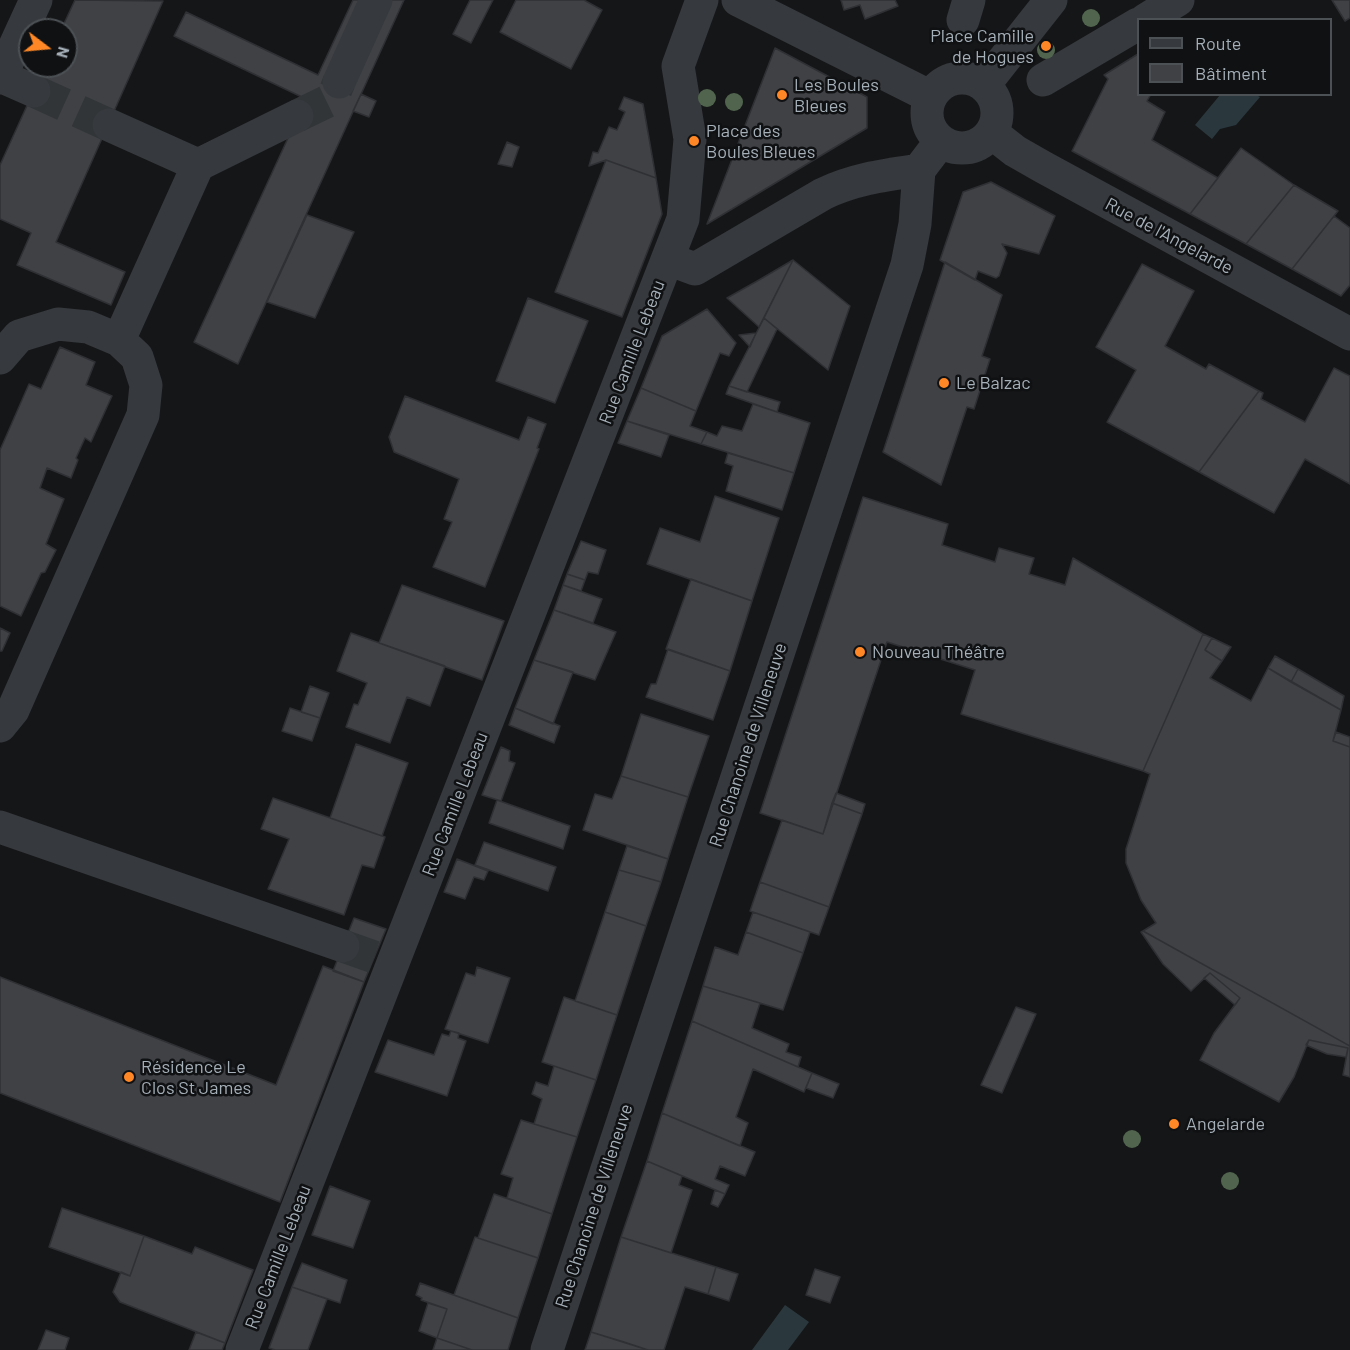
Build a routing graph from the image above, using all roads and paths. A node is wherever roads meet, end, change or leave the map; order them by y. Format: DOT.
graph roads {
  1 [pos="36,0"];
  2 [pos="376,0"];
  3 [pos="702,0"];
  4 [pos="738,0"];
  5 [pos="1051,0"];
  6 [pos="1178,0"];
  7 [pos="1148,18"];
  8 [pos="1137,25"];
  9 [pos="0,77"];
  10 [pos="1043,80"];
  11 [pos="339,82"];
  12 [pos="984,85"];
  13 [pos="34,92"];
  14 [pos="931,97"];
  15 [pos="297,116"];
  16 [pos="109,125"];
  17 [pos="992,133"];
  18 [pos="941,141"];
  19 [pos="198,165"];
  20 [pos="919,170"];
  21 [pos="668,259"];
  22 [pos="1350,334"];
  23 [pos="119,340"];
  24 [pos="0,358"];
  25 [pos="0,726"];
  26 [pos="0,826"];
  27 [pos="343,946"];
  28 [pos="242,1350"];
  29 [pos="547,1350"];
  1 -- 9 [label="street"];
  2 -- 11 [label="street"];
  3 -- 21 [label="street, Rue Camille Lebeau"];
  4 -- 14 [label="street"];
  5 -- 12 [label="street"];
  6 -- 7 [label="street"];
  8 -- 10 [label="street"];
  9 -- 13 [label="street"];
  12 -- 14 [label="street"];
  12 -- 17 [label="street"];
  14 -- 18 [label="street"];
  15 -- 19 [label="street"];
  16 -- 19 [label="street"];
  17 -- 18 [label="street"];
  17 -- 22 [label="street, Rue de l'Angelarde"];
  18 -- 20 [label="street"];
  19 -- 23 [label="street"];
  20 -- 21 [label="street, Rue Camille Lebeau"];
  20 -- 29 [label="street, Rue Chanoine de Villeneuve"];
  21 -- 28 [label="street, Rue Camille Lebeau"];
  23 -- 24 [label="street"];
  23 -- 25 [label="street"];
  26 -- 27 [label="street"];
}
